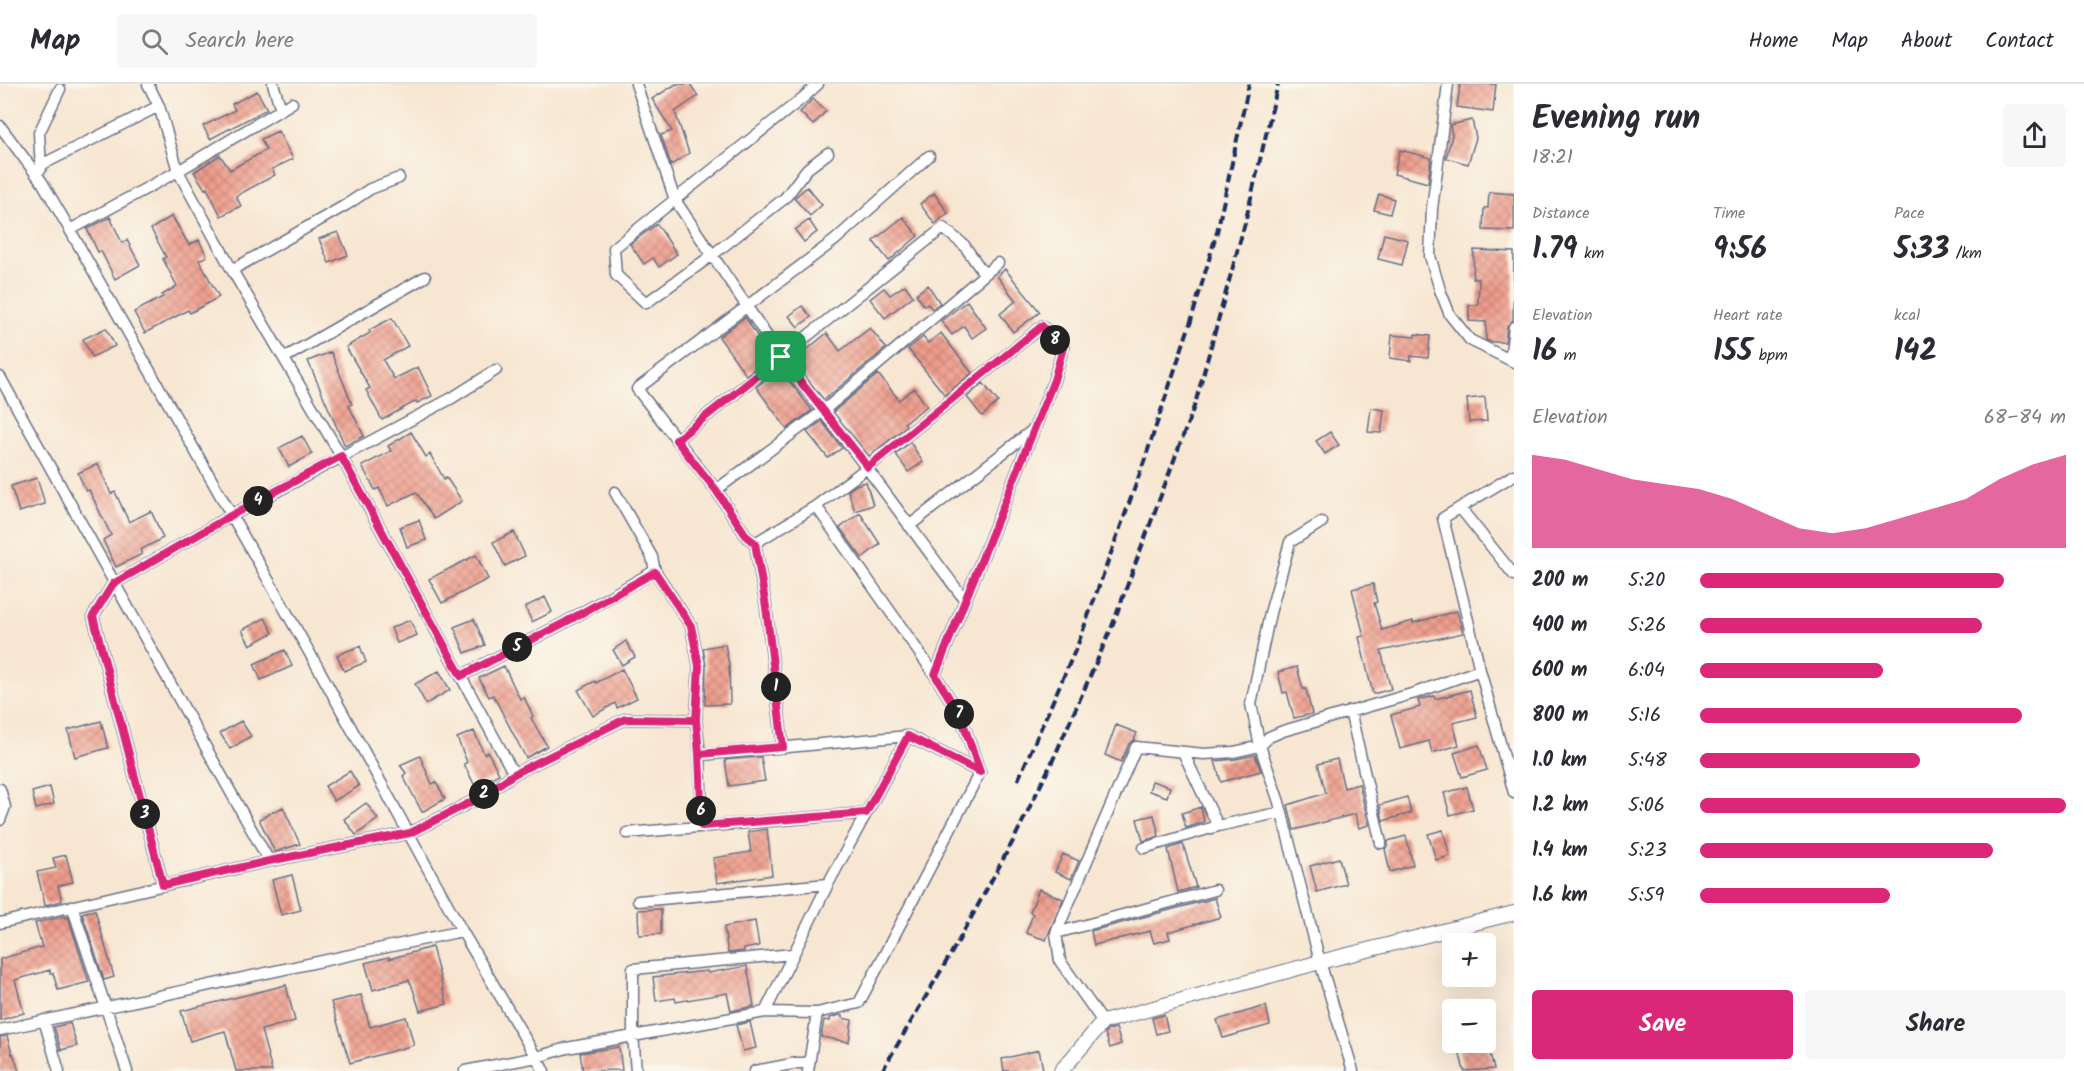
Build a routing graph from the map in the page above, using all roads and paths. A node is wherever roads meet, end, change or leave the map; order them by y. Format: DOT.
graph roads {
  1 [pos="148,84"];
  2 [pos="273,84"];
  3 [pos="636,84"];
  4 [pos="818,84"];
  5 [pos="1448,84"];
  6 [pos="60,89"];
  7 [pos="292,102"];
  8 [pos="159,106"];
  9 [pos="281,109"];
  10 [pos="0,126"];
  11 [pos="828,153"];
  12 [pos="929,156"];
  13 [pos="41,165"];
  14 [pos="177,171"];
  15 [pos="399,178"];
  16 [pos="42,182"];
  17 [pos="675,200"];
  18 [pos="70,230"];
  19 [pos="711,256"];
  20 [pos="998,262"];
  21 [pos="232,270"];
  22 [pos="984,274"];
  23 [pos="425,277"];
  24 [pos="746,307"];
  25 [pos="1514,327"];
  26 [pos="781,357"];
  27 [pos="284,358"];
  28 [pos="1512,361"];
  29 [pos="496,370"];
  30 [pos="0,377"];
  31 [pos="823,411"];
  32 [pos="1035,428"];
  33 [pos="676,440"];
  34 [pos="341,456"];
  35 [pos="868,467"];
  36 [pos="1514,476"];
  37 [pos="716,490"];
  38 [pos="615,492"];
  39 [pos="816,506"];
  40 [pos="1461,509"];
  41 [pos="232,515"];
  42 [pos="1322,522"];
  43 [pos="909,526"];
  44 [pos="755,543"];
  45 [pos="655,572"];
  46 [pos="1514,575"];
  47 [pos="113,584"];
  48 [pos="965,600"];
  49 [pos="1480,670"];
  50 [pos="935,675"];
  51 [pos="461,676"];
  52 [pos="1350,711"];
  53 [pos="696,720"];
  54 [pos="908,736"];
  55 [pos="1260,746"];
  56 [pos="783,747"];
  57 [pos="1183,752"];
  58 [pos="699,754"];
  59 [pos="980,772"];
  60 [pos="514,774"];
  61 [pos="0,789"];
  62 [pos="1514,793"];
  63 [pos="1281,812"];
  64 [pos="866,813"];
  65 [pos="0,820"];
  66 [pos="702,826"];
  67 [pos="1218,826"];
  68 [pos="627,832"];
  69 [pos="410,833"];
  70 [pos="1381,843"];
  71 [pos="1144,848"];
  72 [pos="269,861"];
  73 [pos="828,884"];
  74 [pos="163,885"];
  75 [pos="1215,890"];
  76 [pos="638,900"];
  77 [pos="72,906"];
  78 [pos="1514,913"];
  79 [pos="0,923"];
  80 [pos="462,931"];
  81 [pos="1056,933"];
  82 [pos="793,954"];
  83 [pos="1320,962"];
  84 [pos="105,1006"];
  85 [pos="765,1012"];
  86 [pos="817,1014"];
  87 [pos="44,1020"];
  88 [pos="1103,1022"];
  89 [pos="0,1030"];
  90 [pos="633,1035"];
  91 [pos="537,1058"];
  92 [pos="808,1067"];
  93 [pos="59,1071"];
  94 [pos="127,1071"];
  95 [pos="465,1071"];
  96 [pos="544,1071"];
  97 [pos="636,1071"];
  98 [pos="755,1071"];
  99 [pos="1061,1071"];
  100 [pos="1353,1071"];
  1 -- 8 [label="street"];
  2 -- 9 [label="street"];
  3 -- 17 [label="street"];
  4 -- 17 [label="street"];
  5 -- 28 [label="street"];
  6 -- 13 [label="street"];
  7 -- 9 [label="street"];
  8 -- 13 [label="street"];
  8 -- 14 [label="street"];
  9 -- 14 [label="street"];
  10 -- 16 [label="street"];
  11 -- 19 [label="street"];
  12 -- 24 [label="street"];
  13 -- 16 [label="street"];
  14 -- 18 [label="street"];
  14 -- 21 [label="street"];
  15 -- 21 [label="street"];
  16 -- 18 [label="street"];
  17 -- 19 [label="street"];
  17 -- 19 [label="street"];
  18 -- 41 [label="street"];
  19 -- 24 [label="street"];
  20 -- 22 [label="street"];
  21 -- 27 [label="street"];
  22 -- 26 [label="street"];
  22 -- 31 [label="street"];
  23 -- 27 [label="street"];
  24 -- 26 [label="street"];
  24 -- 33 [label="street"];
  25 -- 28 [label="street"];
  26 -- 31 [label="street"];
  26 -- 33 [label="street"];
  27 -- 34 [label="street"];
  29 -- 34 [label="street"];
  30 -- 47 [label="street"];
  31 -- 35 [label="street"];
  31 -- 37 [label="street"];
  32 -- 35 [label="street"];
  32 -- 43 [label="street"];
  32 -- 48 [label="street"];
  33 -- 37 [label="street"];
  34 -- 41 [label="street"];
  34 -- 51 [label="street"];
  35 -- 39 [label="street"];
  35 -- 43 [label="street"];
  36 -- 40 [label="street"];
  37 -- 44 [label="street"];
  38 -- 45 [label="street"];
  39 -- 44 [label="street"];
  39 -- 50 [label="street"];
  40 -- 46 [label="street"];
  40 -- 49 [label="street"];
  41 -- 47 [label="street"];
  41 -- 69 [label="street"];
  42 -- 55 [label="street"];
  43 -- 48 [label="street"];
  44 -- 56 [label="street"];
  45 -- 51 [label="street"];
  45 -- 53 [label="street"];
  47 -- 72 [label="street"];
  47 -- 74 [label="street"];
  48 -- 50 [label="street"];
  49 -- 52 [label="street"];
  49 -- 62 [label="street"];
  50 -- 59 [label="street"];
  51 -- 60 [label="street"];
  52 -- 55 [label="street"];
  52 -- 70 [label="street"];
  53 -- 58 [label="street"];
  53 -- 60 [label="street"];
  54 -- 56 [label="street"];
  54 -- 59 [label="street"];
  54 -- 64 [label="street"];
  55 -- 57 [label="street"];
  55 -- 63 [label="street"];
  56 -- 58 [label="street"];
  57 -- 67 [label="street"];
  57 -- 81 [label="street"];
  58 -- 66 [label="street"];
  59 -- 86 [label="street"];
  60 -- 69 [label="street"];
  61 -- 65 [label="street"];
  63 -- 67 [label="street"];
  63 -- 83 [label="street"];
  64 -- 66 [label="street"];
  64 -- 73 [label="street"];
  66 -- 68 [label="street"];
  67 -- 71 [label="street"];
  69 -- 72 [label="street"];
  69 -- 80 [label="street"];
  72 -- 74 [label="street"];
  73 -- 76 [label="street"];
  73 -- 82 [label="street"];
  74 -- 77 [label="street"];
  75 -- 81 [label="street"];
  77 -- 79 [label="street"];
  77 -- 84 [label="street"];
  78 -- 83 [label="street"];
  80 -- 84 [label="street"];
  80 -- 91 [label="street"];
  81 -- 88 [label="street"];
  82 -- 85 [label="street"];
  82 -- 90 [label="street"];
  83 -- 88 [label="street"];
  83 -- 100 [label="street"];
  84 -- 87 [label="street"];
  84 -- 94 [label="street"];
  85 -- 86 [label="street"];
  85 -- 90 [label="street"];
  86 -- 92 [label="street"];
  87 -- 89 [label="street"];
  87 -- 93 [label="street"];
  88 -- 99 [label="street"];
  90 -- 91 [label="street"];
  90 -- 97 [label="street"];
  91 -- 95 [label="street"];
  91 -- 96 [label="street"];
  92 -- 98 [label="street"];
}
